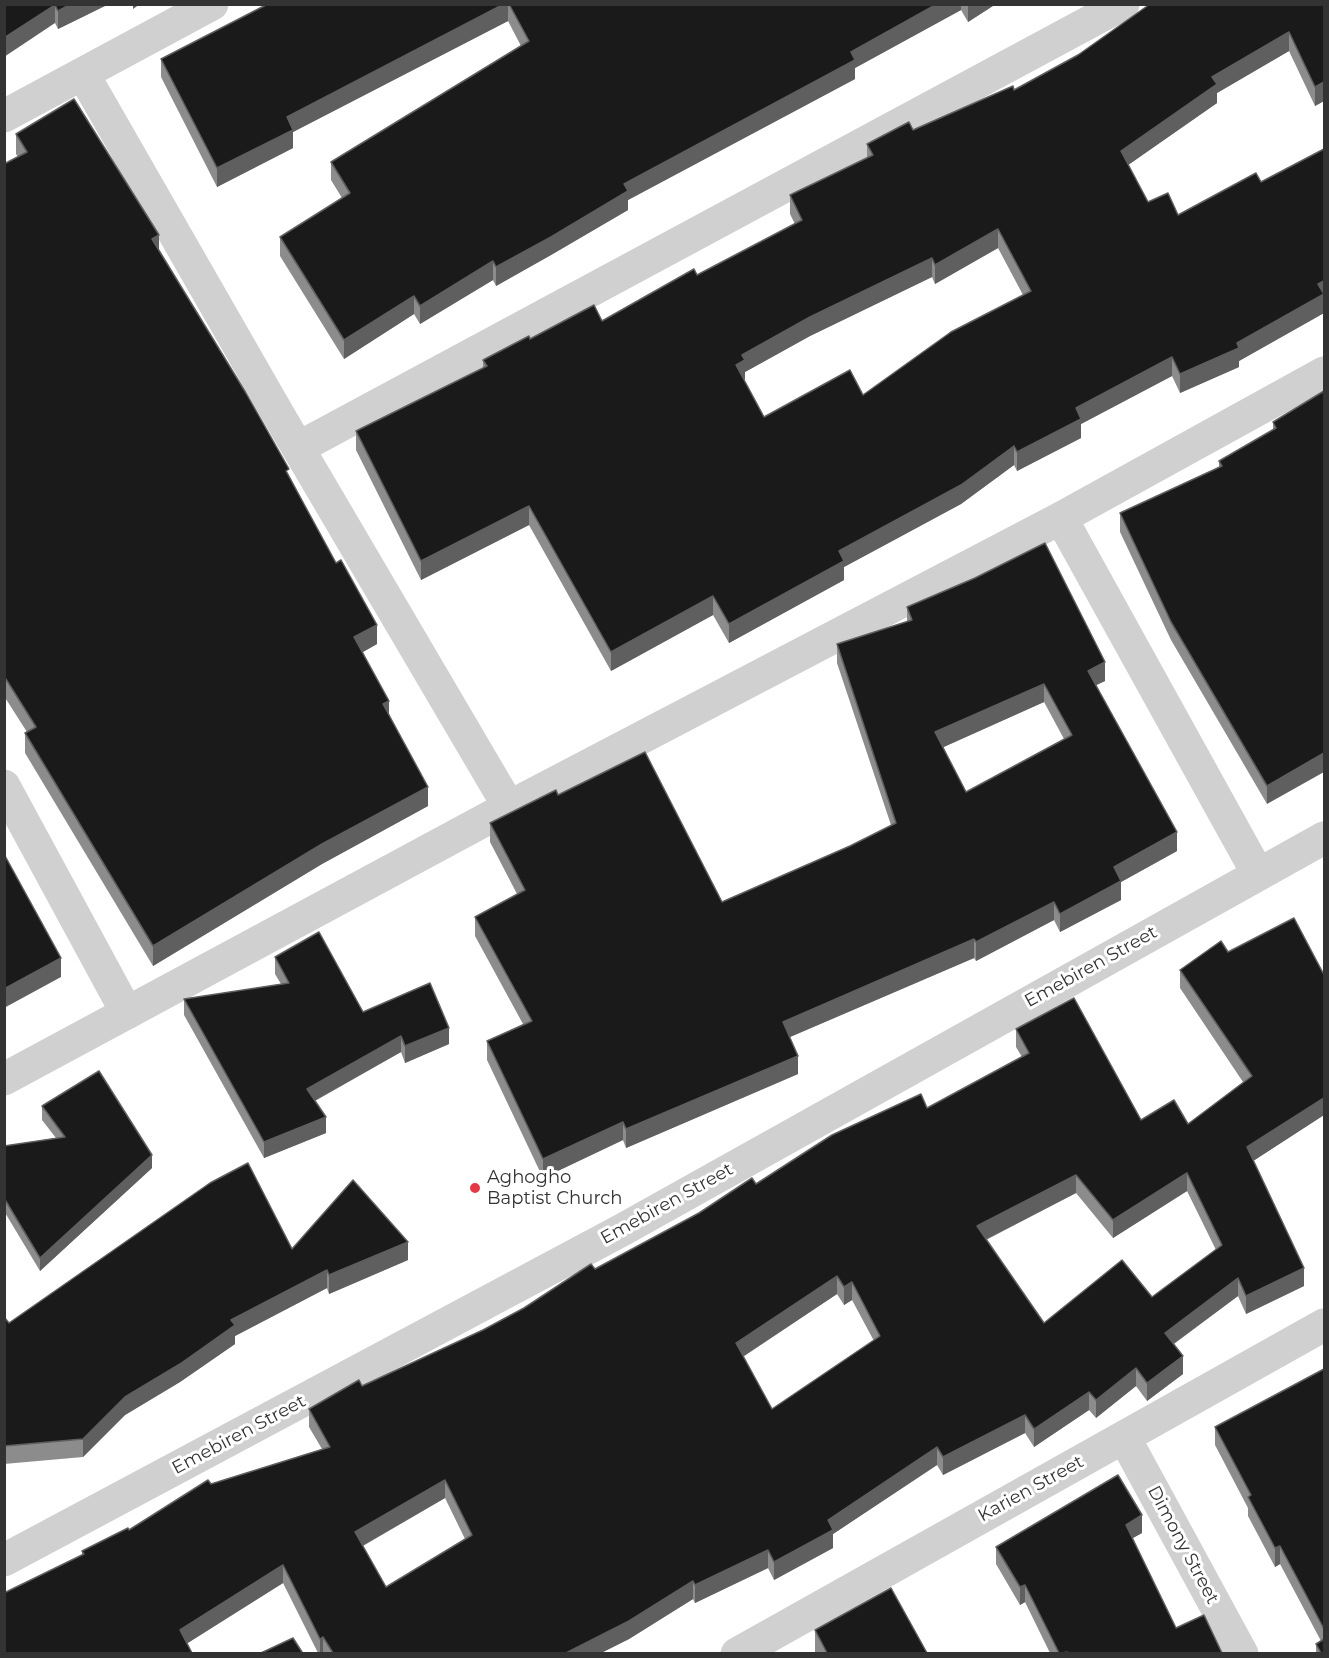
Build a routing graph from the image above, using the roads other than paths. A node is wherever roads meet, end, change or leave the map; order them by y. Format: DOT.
graph roads {
  1 [pos="212,4"];
  2 [pos="1123,4"];
  3 [pos="83,74"];
  4 [pos="4,116"];
  5 [pos="1324,373"];
  6 [pos="298,448"];
  7 [pos="1061,518"];
  8 [pos="4,786"];
  9 [pos="509,807"];
  10 [pos="1324,838"];
  11 [pos="1258,874"];
  12 [pos="127,1014"];
  13 [pos="4,1079"];
  14 [pos="1324,1325"];
  15 [pos="1124,1437"];
  16 [pos="4,1560"];
  17 [pos="737,1653"];
  18 [pos="1242,1653"];
  1 -- 3 [label="street"];
  2 -- 6 [label="street"];
  3 -- 4 [label="street"];
  3 -- 6 [label="street"];
  5 -- 7 [label="street"];
  6 -- 9 [label="street"];
  7 -- 9 [label="street"];
  7 -- 11 [label="street"];
  8 -- 12 [label="street"];
  9 -- 12 [label="street"];
  10 -- 11 [label="street, Emebiren Street"];
  11 -- 16 [label="street, Emebiren Street"];
  12 -- 13 [label="street"];
  14 -- 15 [label="street, Karien Street"];
  15 -- 17 [label="street, Karien Street"];
  15 -- 18 [label="street, Dimony Street"];
}
